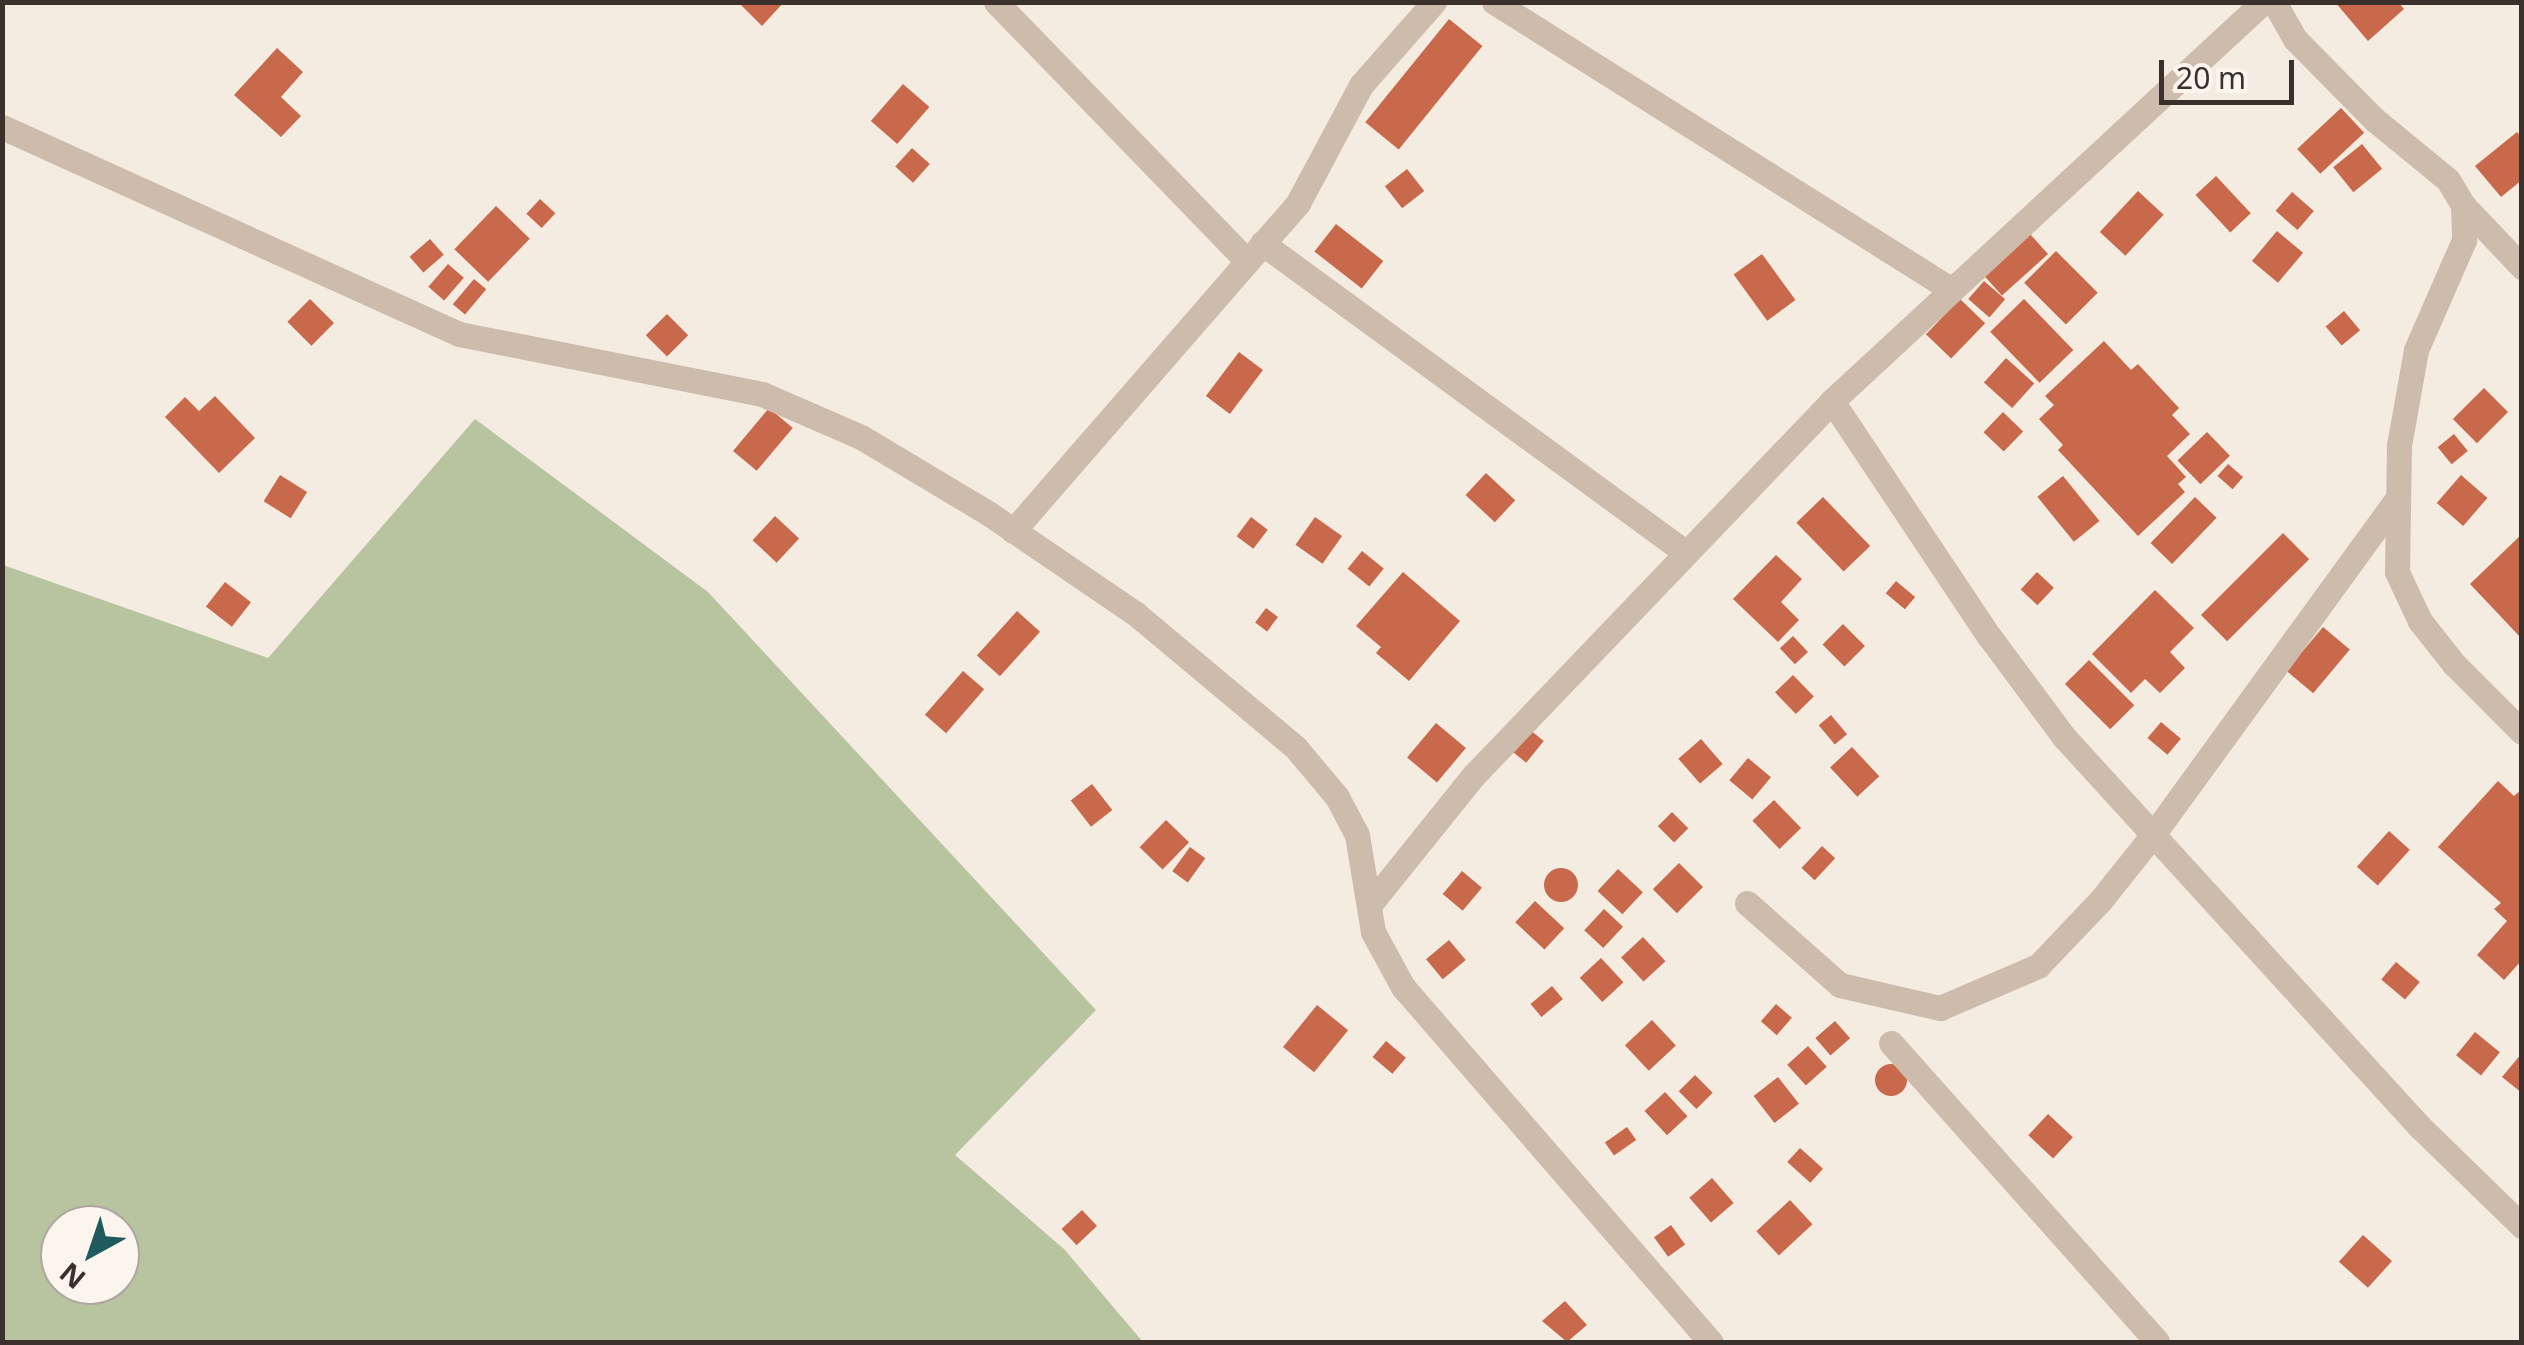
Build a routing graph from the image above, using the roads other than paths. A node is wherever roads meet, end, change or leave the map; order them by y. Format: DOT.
graph roads {
  1 [pos="996,2"];
  2 [pos="1434,2"];
  3 [pos="1494,2"];
  4 [pos="2263,2"];
  5 [pos="2274,2"];
  6 [pos="2,127"];
  7 [pos="2463,206"];
  8 [pos="1255,252"];
  9 [pos="2522,267"];
  10 [pos="1952,290"];
  11 [pos="1832,401"];
  12 [pos="2398,498"];
  13 [pos="1013,531"];
  14 [pos="1685,552"];
  15 [pos="2522,732"];
  16 [pos="2156,832"];
  17 [pos="1370,903"];
  18 [pos="1747,903"];
  19 [pos="1891,1044"];
  20 [pos="2522,1226"];
  21 [pos="1711,1342"];
  22 [pos="2157,1342"];
  1 -- 8 [label="street"];
  2 -- 8 [label="street"];
  3 -- 10 [label="street"];
  4 -- 10 [label="street"];
  5 -- 7 [label="street"];
  6 -- 13 [label="street"];
  7 -- 9 [label="street"];
  7 -- 12 [label="street"];
  8 -- 13 [label="street"];
  8 -- 14 [label="street"];
  10 -- 11 [label="street"];
  11 -- 14 [label="street"];
  11 -- 16 [label="street"];
  12 -- 15 [label="street"];
  12 -- 16 [label="street"];
  13 -- 17 [label="street"];
  14 -- 17 [label="street"];
  16 -- 18 [label="street"];
  16 -- 20 [label="street"];
  17 -- 21 [label="street"];
  19 -- 22 [label="street"];
}
